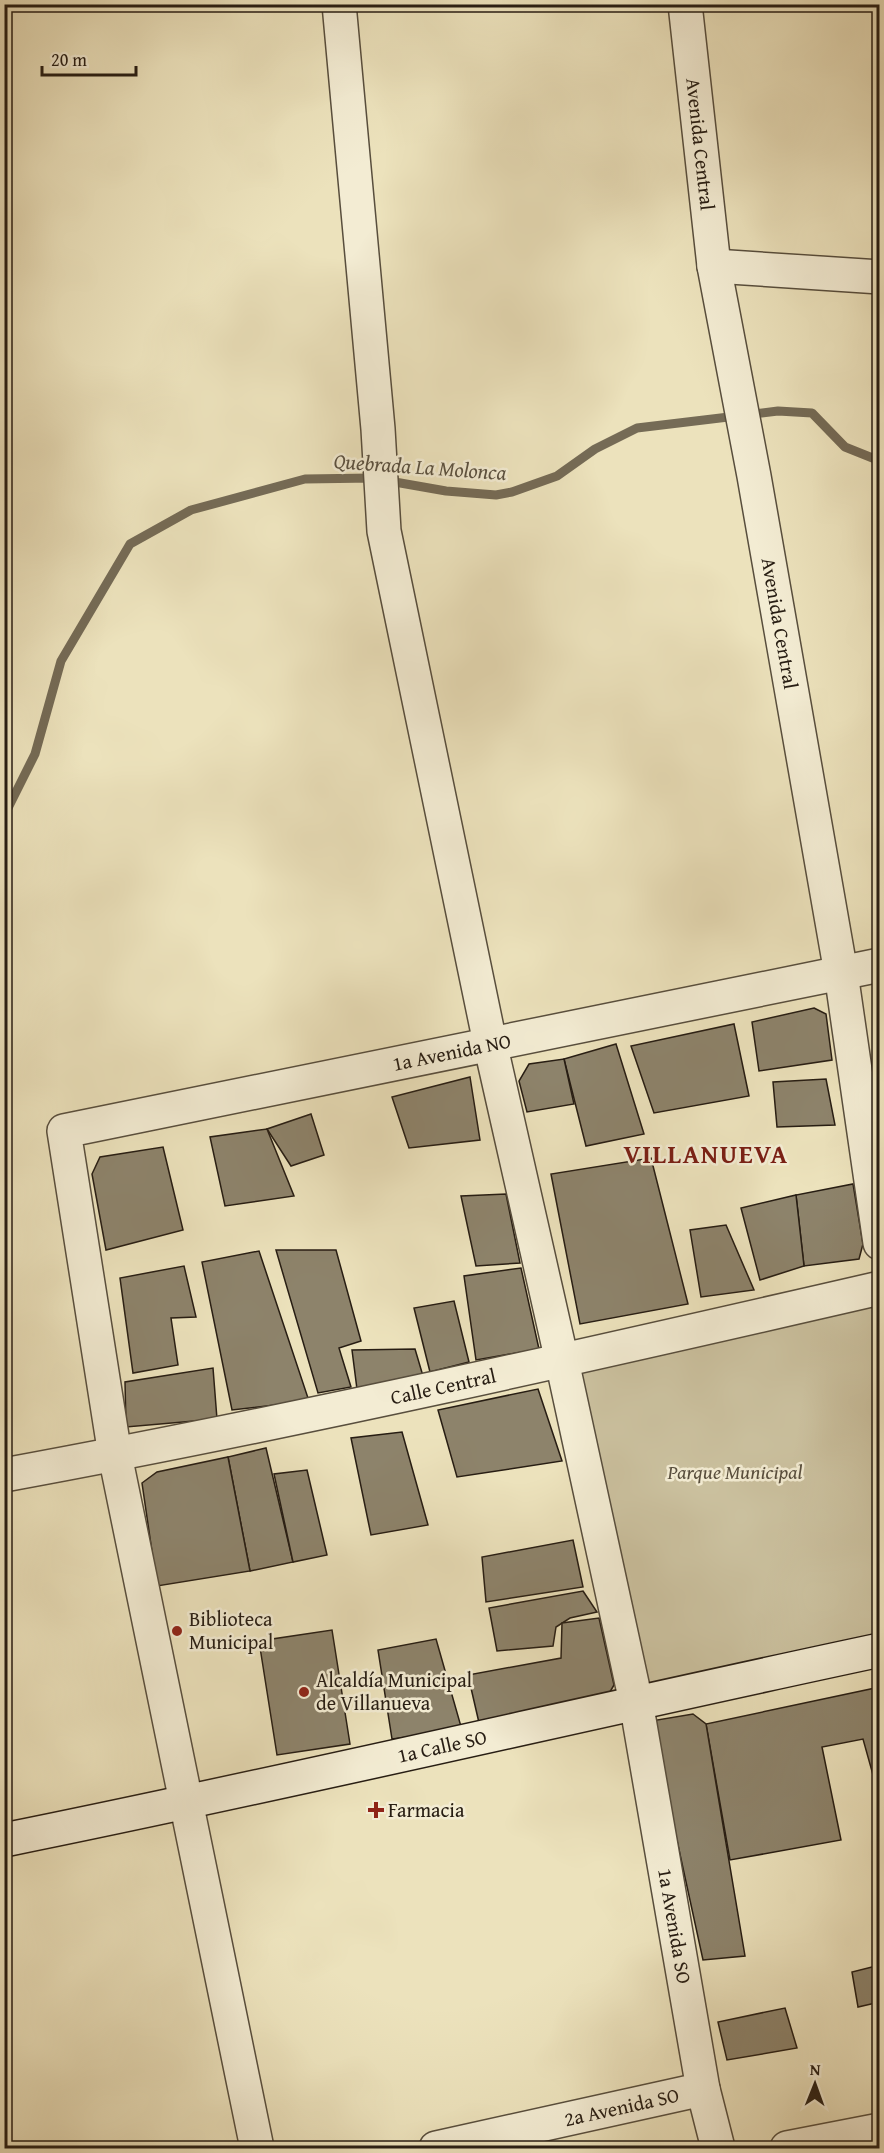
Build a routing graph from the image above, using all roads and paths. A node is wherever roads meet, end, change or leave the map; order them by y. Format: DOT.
graph roads {
  1 [pos="685,4"];
  2 [pos="346,6"];
  3 [pos="714,266"];
  4 [pos="879,277"];
  5 [pos="879,965"];
  6 [pos="841,973"];
  7 [pos="490,1043"];
  8 [pos="879,1243"];
  9 [pos="879,1288"];
  10 [pos="562,1361"];
  11 [pos="115,1455"];
  12 [pos="4,1475"];
  13 [pos="879,1650"];
  14 [pos="636,1702"];
  15 [pos="185,1804"];
  16 [pos="4,1840"];
  17 [pos="703,2089"];
  18 [pos="879,2130"];
  19 [pos="256,2148"];
  20 [pos="436,2148"];
  21 [pos="718,2148"];
  22 [pos="787,2148"];
  1 -- 3 [label="street, Avenida Central"];
  2 -- 7 [label="street, 1a Avenida SO"];
  3 -- 4 [label="street"];
  3 -- 6 [label="street, Avenida Central"];
  5 -- 6 [label="street, 1a Avenida NO"];
  6 -- 7 [label="street, 1a Avenida NO"];
  6 -- 8 [label="street, Avenida Central"];
  7 -- 10 [label="street, 1a Avenida SO"];
  7 -- 11 [label="street, 1a Avenida NO"];
  9 -- 10 [label="street, Calle Central"];
  10 -- 11 [label="street, Calle Central"];
  10 -- 14 [label="street, 1a Avenida SO"];
  11 -- 12 [label="street, Calle Central"];
  11 -- 15 [label="street"];
  13 -- 14 [label="street, 1a Calle SO"];
  14 -- 15 [label="street, 1a Calle SO"];
  14 -- 17 [label="street, 1a Avenida SO"];
  15 -- 16 [label="street, 1a Calle SO"];
  15 -- 19 [label="street"];
  17 -- 20 [label="street, 2a Avenida SO"];
  17 -- 21 [label="street, 1a Avenida SO"];
  18 -- 22 [label="street"];
}
